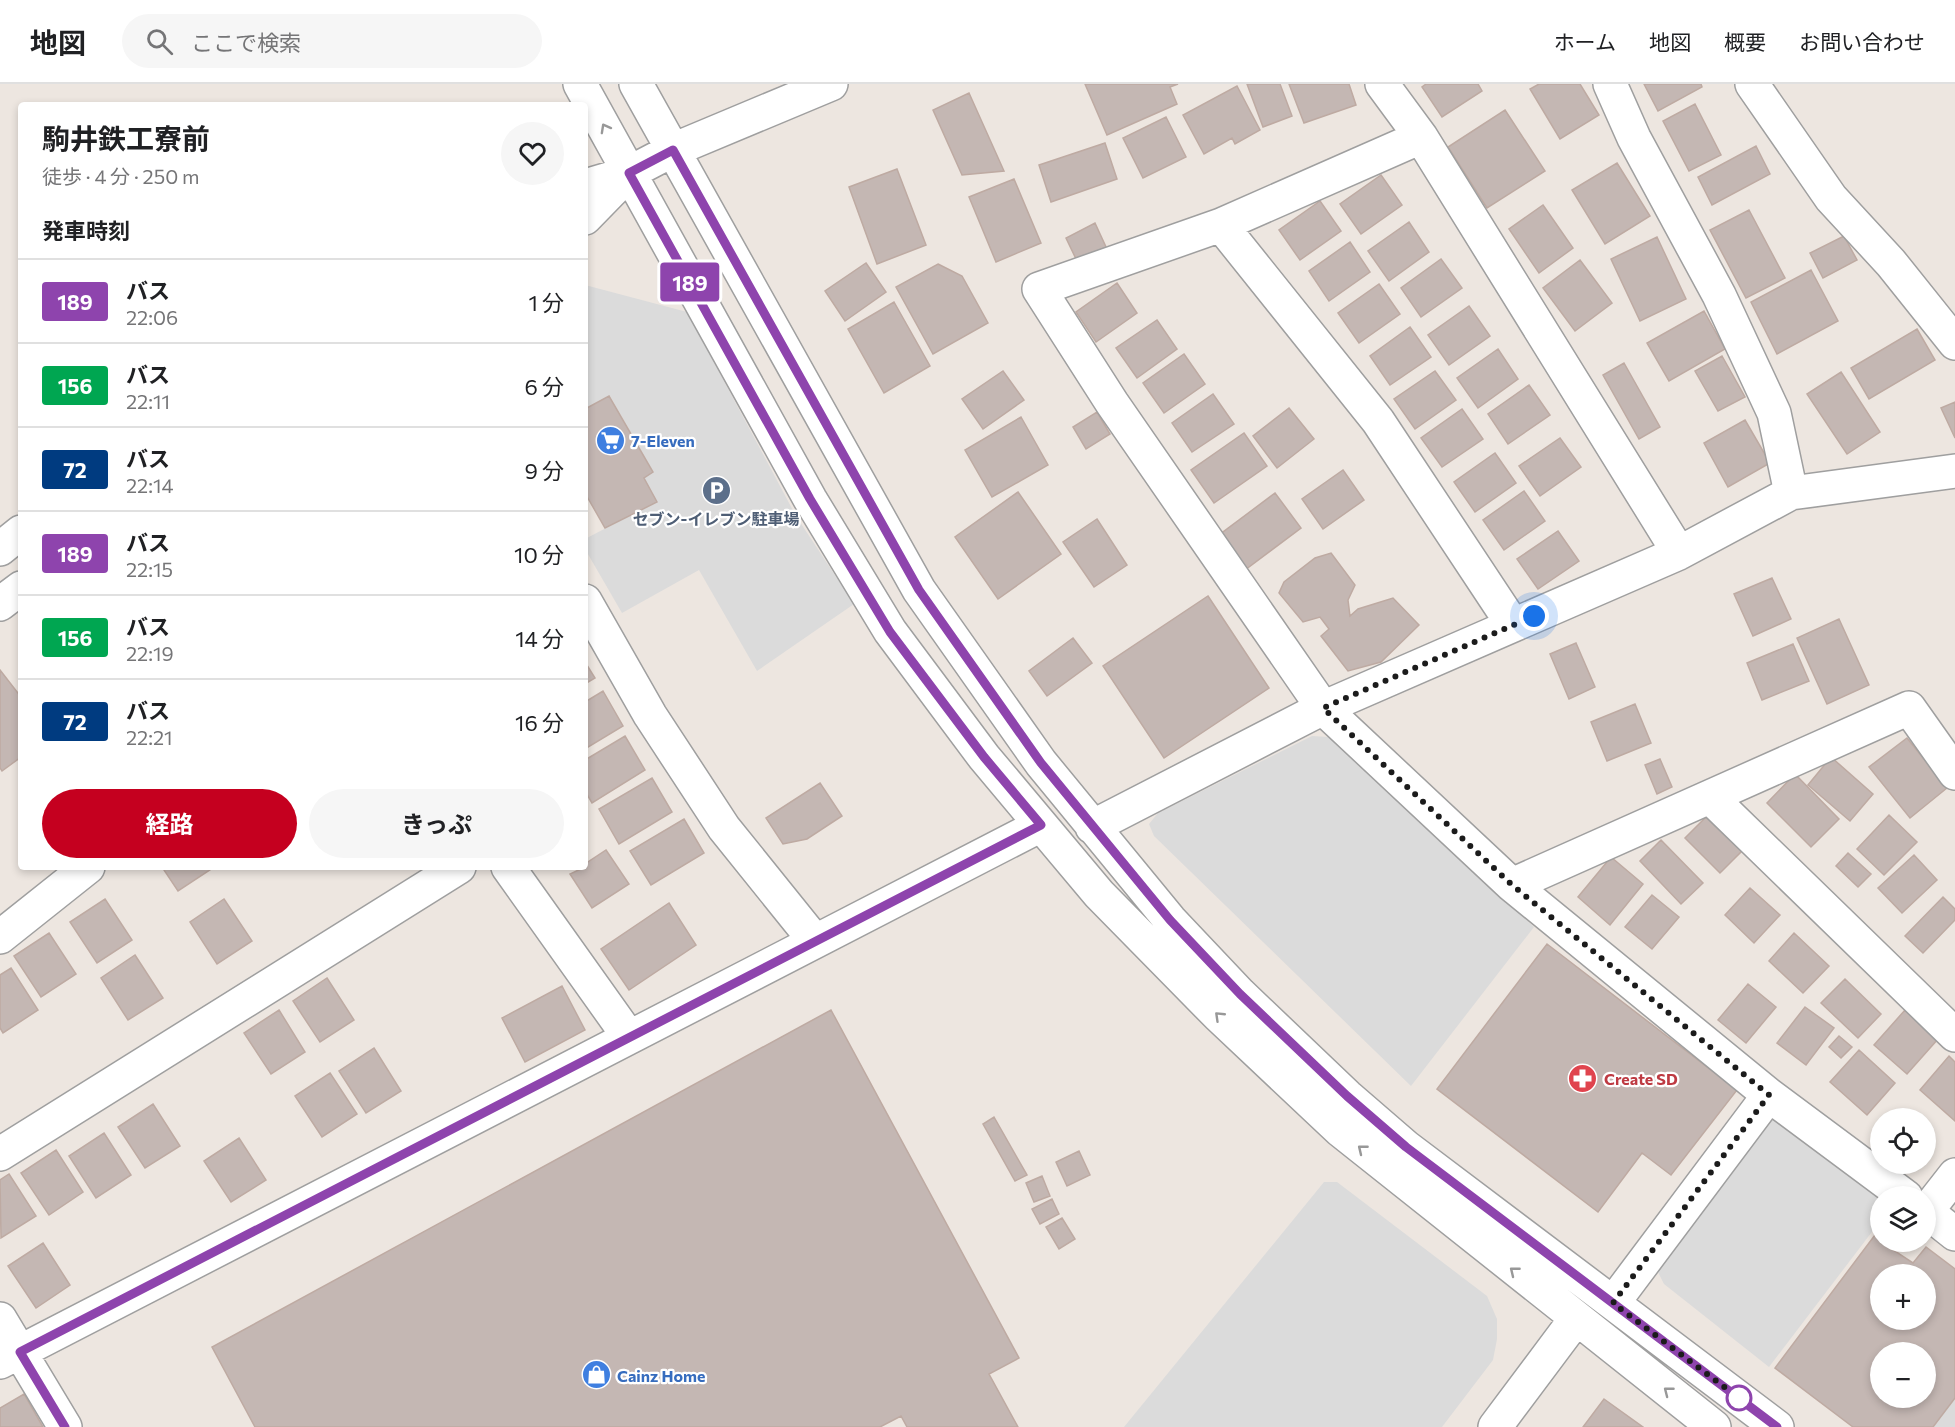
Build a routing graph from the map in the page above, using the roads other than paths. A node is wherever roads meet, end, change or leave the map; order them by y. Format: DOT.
graph roads {
  1 [pos="580,84"];
  2 [pos="636,84"];
  3 [pos="831,84"];
  4 [pos="1382,84"];
  5 [pos="1610,84"];
  6 [pos="1752,84"];
  7 [pos="1421,137"];
  8 [pos="673,150"];
  9 [pos="629,173"];
  10 [pos="588,185"];
  11 [pos="588,215"];
  12 [pos="1221,225"];
  13 [pos="1955,343"];
  14 [pos="1955,471"];
  15 [pos="1791,493"];
  16 [pos="18,534"];
  17 [pos="0,549"];
  18 [pos="1679,553"];
  19 [pos="18,590"];
  20 [pos="0,604"];
  21 [pos="588,605"];
  22 [pos="1513,625"];
  23 [pos="1323,708"];
  24 [pos="1955,773"];
  25 [pos="1710,797"];
  26 [pos="1041,825"];
  27 [pos="1092,827"];
  28 [pos="84,870"];
  29 [pos="454,870"];
  30 [pos="510,870"];
  31 [pos="1512,885"];
  32 [pos="0,937"];
  33 [pos="815,941"];
  34 [pos="1955,1035"];
  35 [pos="629,1037"];
  36 [pos="1769,1095"];
  37 [pos="0,1154"];
  38 [pos="1955,1175"];
  39 [pos="1891,1186"];
  40 [pos="1936,1199"];
  41 [pos="1936,1220"];
  42 [pos="1955,1234"];
  43 [pos="1613,1303"];
  44 [pos="0,1319"];
  45 [pos="1575,1320"];
  46 [pos="10,1357"];
  47 [pos="65,1427"];
  48 [pos="1495,1427"];
  49 [pos="1714,1427"];
  50 [pos="1777,1427"];
  9 -- 1 [label="street, one-way"];
  2 -- 8 [label="street"];
  3 -- 8 [label="street"];
  4 -- 7 [label="street"];
  5 -- 15 [label="street"];
  6 -- 13 [label="street"];
  7 -- 12 [label="street"];
  7 -- 18 [label="street"];
  8 -- 9 [label="street"];
  8 -- 27 [label="street"];
  9 -- 10 [label="street"];
  9 -- 11 [label="street"];
  9 -- 26 [label="street"];
  12 -- 22 [label="street"];
  12 -- 23 [label="street"];
  14 -- 15 [label="street"];
  15 -- 18 [label="street"];
  16 -- 17 [label="street"];
  18 -- 22 [label="street"];
  19 -- 20 [label="street"];
  21 -- 33 [label="street"];
  22 -- 23 [label="street"];
  23 -- 27 [label="street"];
  23 -- 31 [label="street"];
  24 -- 25 [label="street"];
  25 -- 31 [label="street"];
  25 -- 34 [label="street"];
  26 -- 33 [label="street"];
  45 -- 26 [label="street, one-way"];
  27 -- 43 [label="street"];
  28 -- 32 [label="street"];
  29 -- 37 [label="street"];
  30 -- 35 [label="street"];
  31 -- 36 [label="street"];
  33 -- 35 [label="street"];
  35 -- 46 [label="street"];
  36 -- 39 [label="street"];
  36 -- 43 [label="street"];
  38 -- 40 [label="street"];
  41 -- 42 [label="street"];
  43 -- 50 [label="street"];
  44 -- 46 [label="street"];
  45 -- 48 [label="street"];
  49 -- 45 [label="street, one-way"];
  46 -- 47 [label="street"];
}
